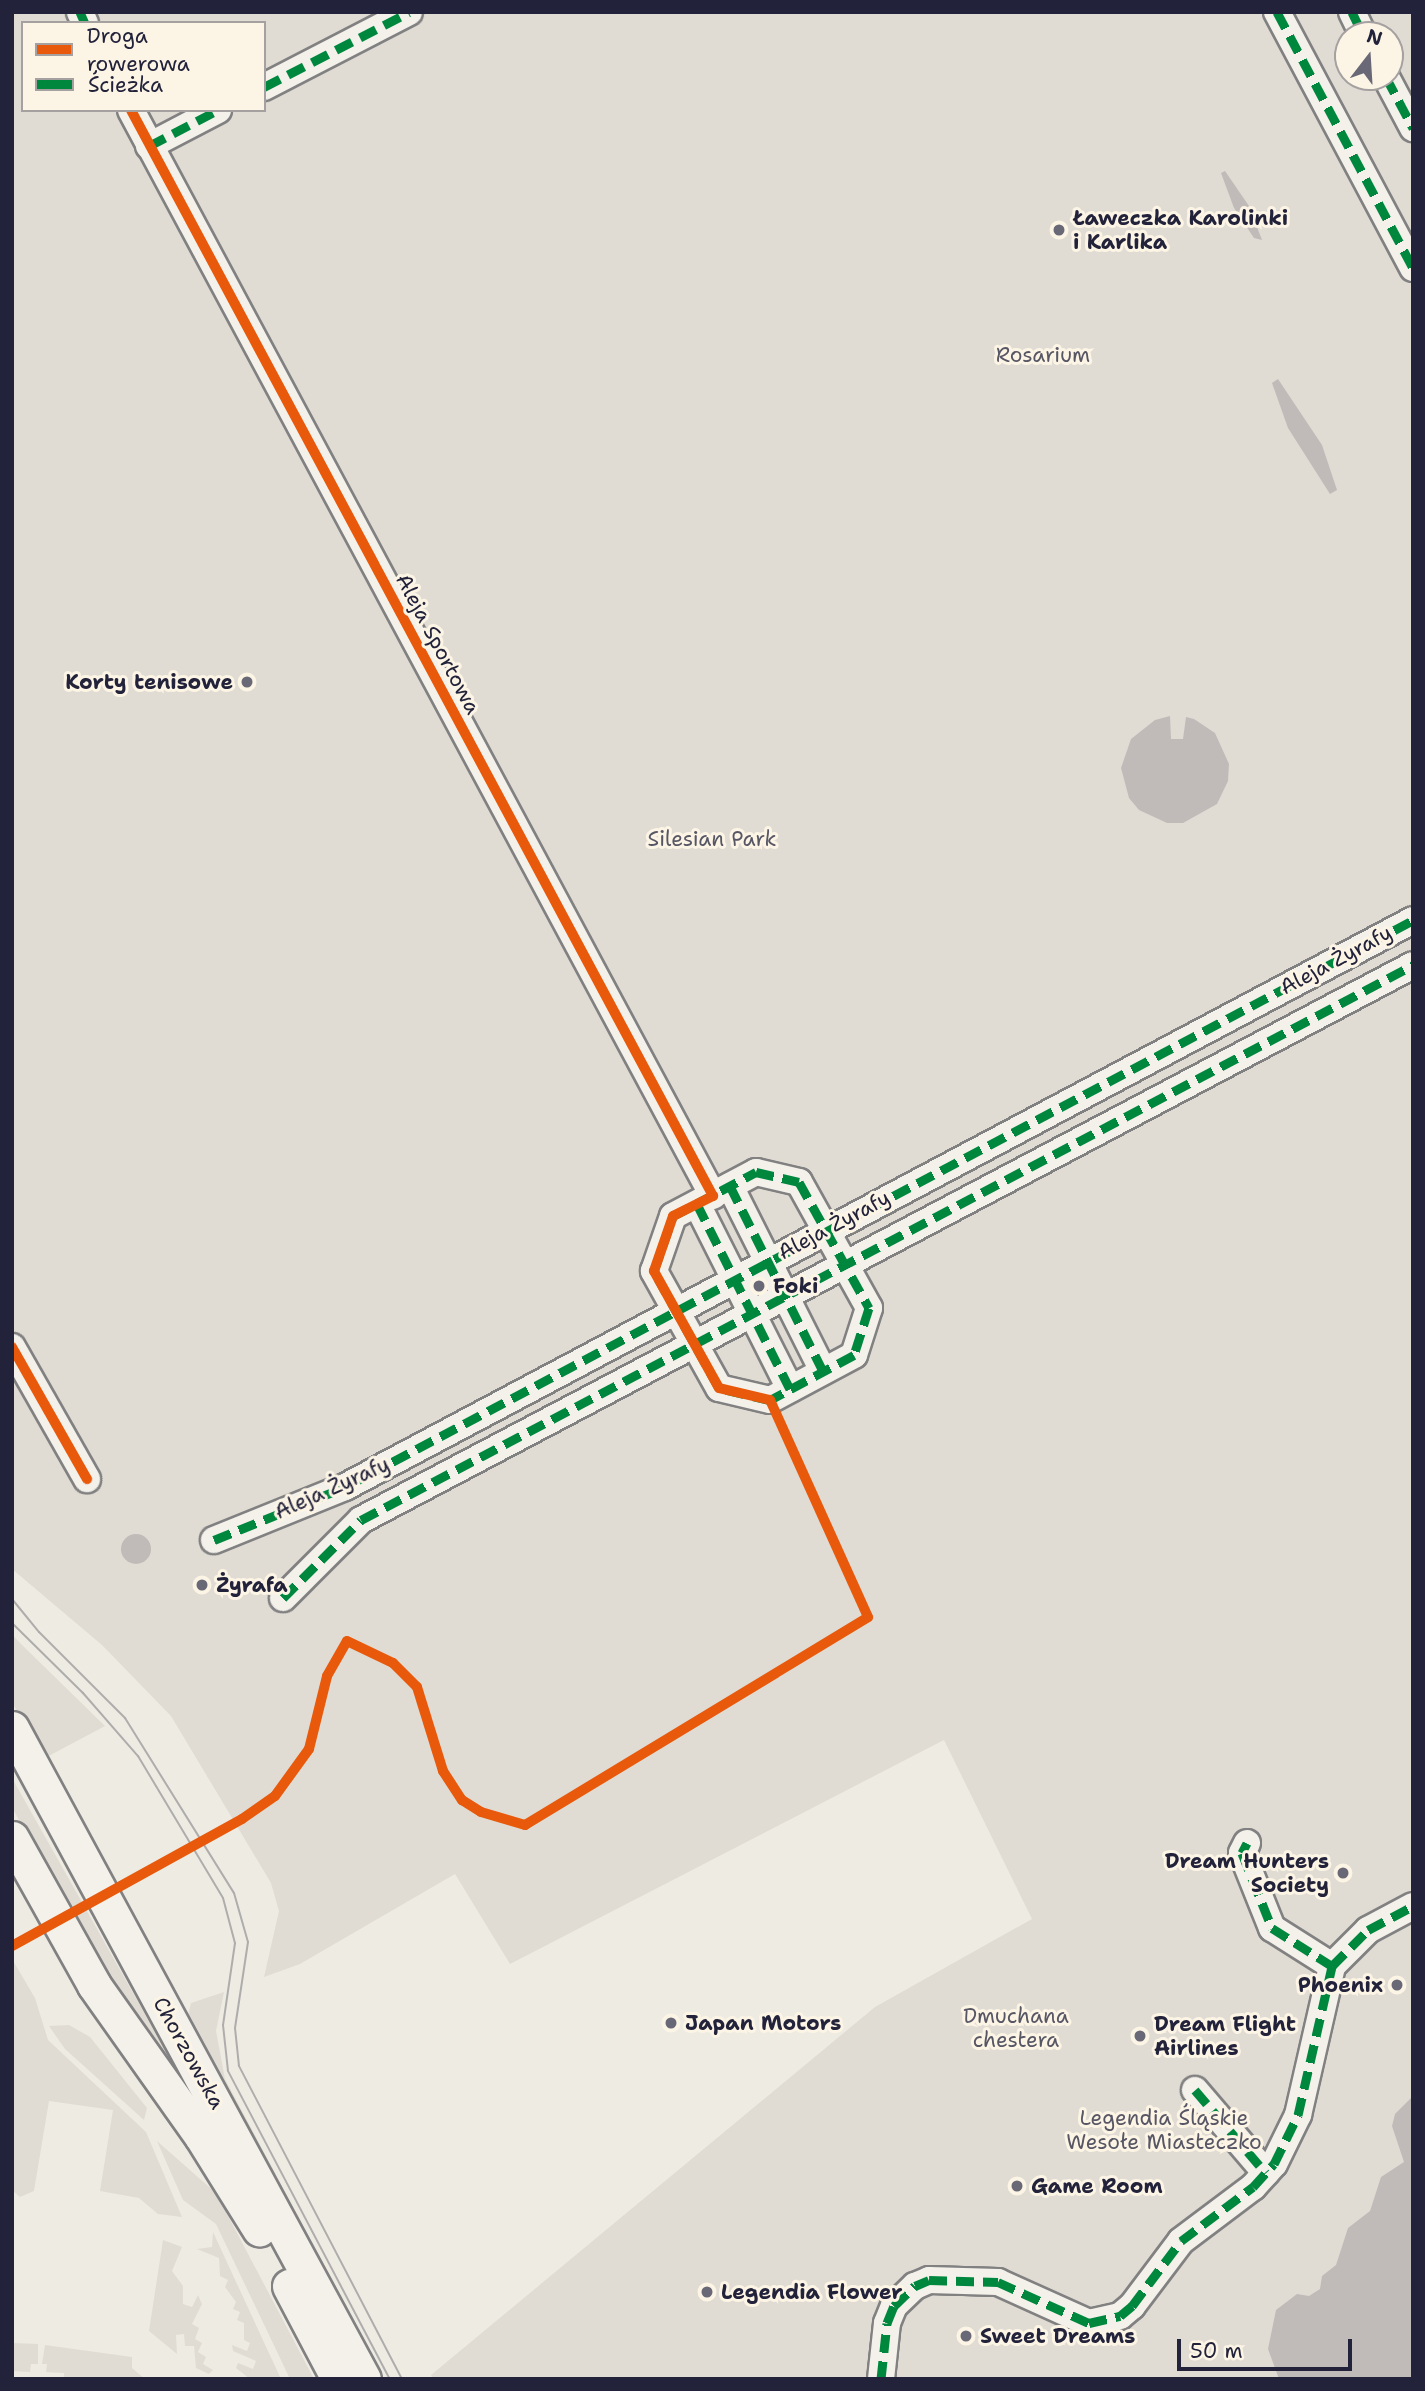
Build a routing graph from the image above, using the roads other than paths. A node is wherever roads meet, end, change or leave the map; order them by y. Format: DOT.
graph roads {
  1 [pos="409,12"];
  2 [pos="1277,12"];
  3 [pos="266,85"];
  4 [pos="1393,91"];
  5 [pos="132,112"];
  6 [pos="214,112"];
  7 [pos="1413,128"];
  8 [pos="149,146"];
  9 [pos="1413,268"];
  10 [pos="1413,920"];
  11 [pos="1413,965"];
  12 [pos="713,1195"];
  13 [pos="825,1230"];
  14 [pos="767,1261"];
  15 [pos="844,1265"];
  16 [pos="733,1279"];
  17 [pos="785,1295"];
  18 [pos="675,1309"];
  19 [pos="751,1313"];
  20 [pos="694,1343"];
  21 [pos="12,1347"];
  22 [pos="823,1371"];
  23 [pos="790,1389"];
  24 [pos="87,1479"];
  25 [pos="214,1540"];
  26 [pos="283,1598"];
  27 [pos="12,1728"];
  28 [pos="12,1838"];
  29 [pos="1247,1843"];
  30 [pos="1413,1906"];
  31 [pos="1332,1966"];
  32 [pos="1195,2090"];
  33 [pos="1266,2173"];
  34 [pos="338,2379"];
  35 [pos="364,2379"];
  36 [pos="881,2379"];
  1 -- 3 [label="street"];
  2 -- 9 [label="street"];
  4 -- 7 [label="street"];
  5 -- 8 [label="street, Aleja Sportowa"];
  6 -- 8 [label="street"];
  8 -- 12 [label="street, Aleja Sportowa"];
  10 -- 13 [label="street, Aleja Żyrafy"];
  11 -- 15 [label="street, Aleja Żyrafy"];
  12 -- 13 [label="street"];
  12 -- 14 [label="street"];
  12 -- 16 [label="street"];
  12 -- 18 [label="street"];
  13 -- 14 [label="street, Aleja Żyrafy"];
  13 -- 15 [label="street"];
  14 -- 16 [label="street, Aleja Żyrafy"];
  14 -- 17 [label="street"];
  15 -- 17 [label="street, Aleja Żyrafy"];
  15 -- 22 [label="street"];
  16 -- 18 [label="street, Aleja Żyrafy"];
  16 -- 19 [label="street"];
  17 -- 19 [label="street, Aleja Żyrafy"];
  17 -- 22 [label="street"];
  18 -- 20 [label="street"];
  18 -- 25 [label="street, Aleja Żyrafy"];
  19 -- 20 [label="street, Aleja Żyrafy"];
  19 -- 23 [label="street"];
  20 -- 23 [label="street"];
  20 -- 26 [label="street, Aleja Żyrafy"];
  21 -- 24 [label="street"];
  22 -- 23 [label="street"];
  27 -- 35 [label="main road, Chorzowska"];
  28 -- 34 [label="main road, Chorzowska"];
  29 -- 31 [label="street"];
  30 -- 31 [label="street"];
  31 -- 33 [label="street"];
  32 -- 33 [label="street"];
  33 -- 36 [label="street"];
}
